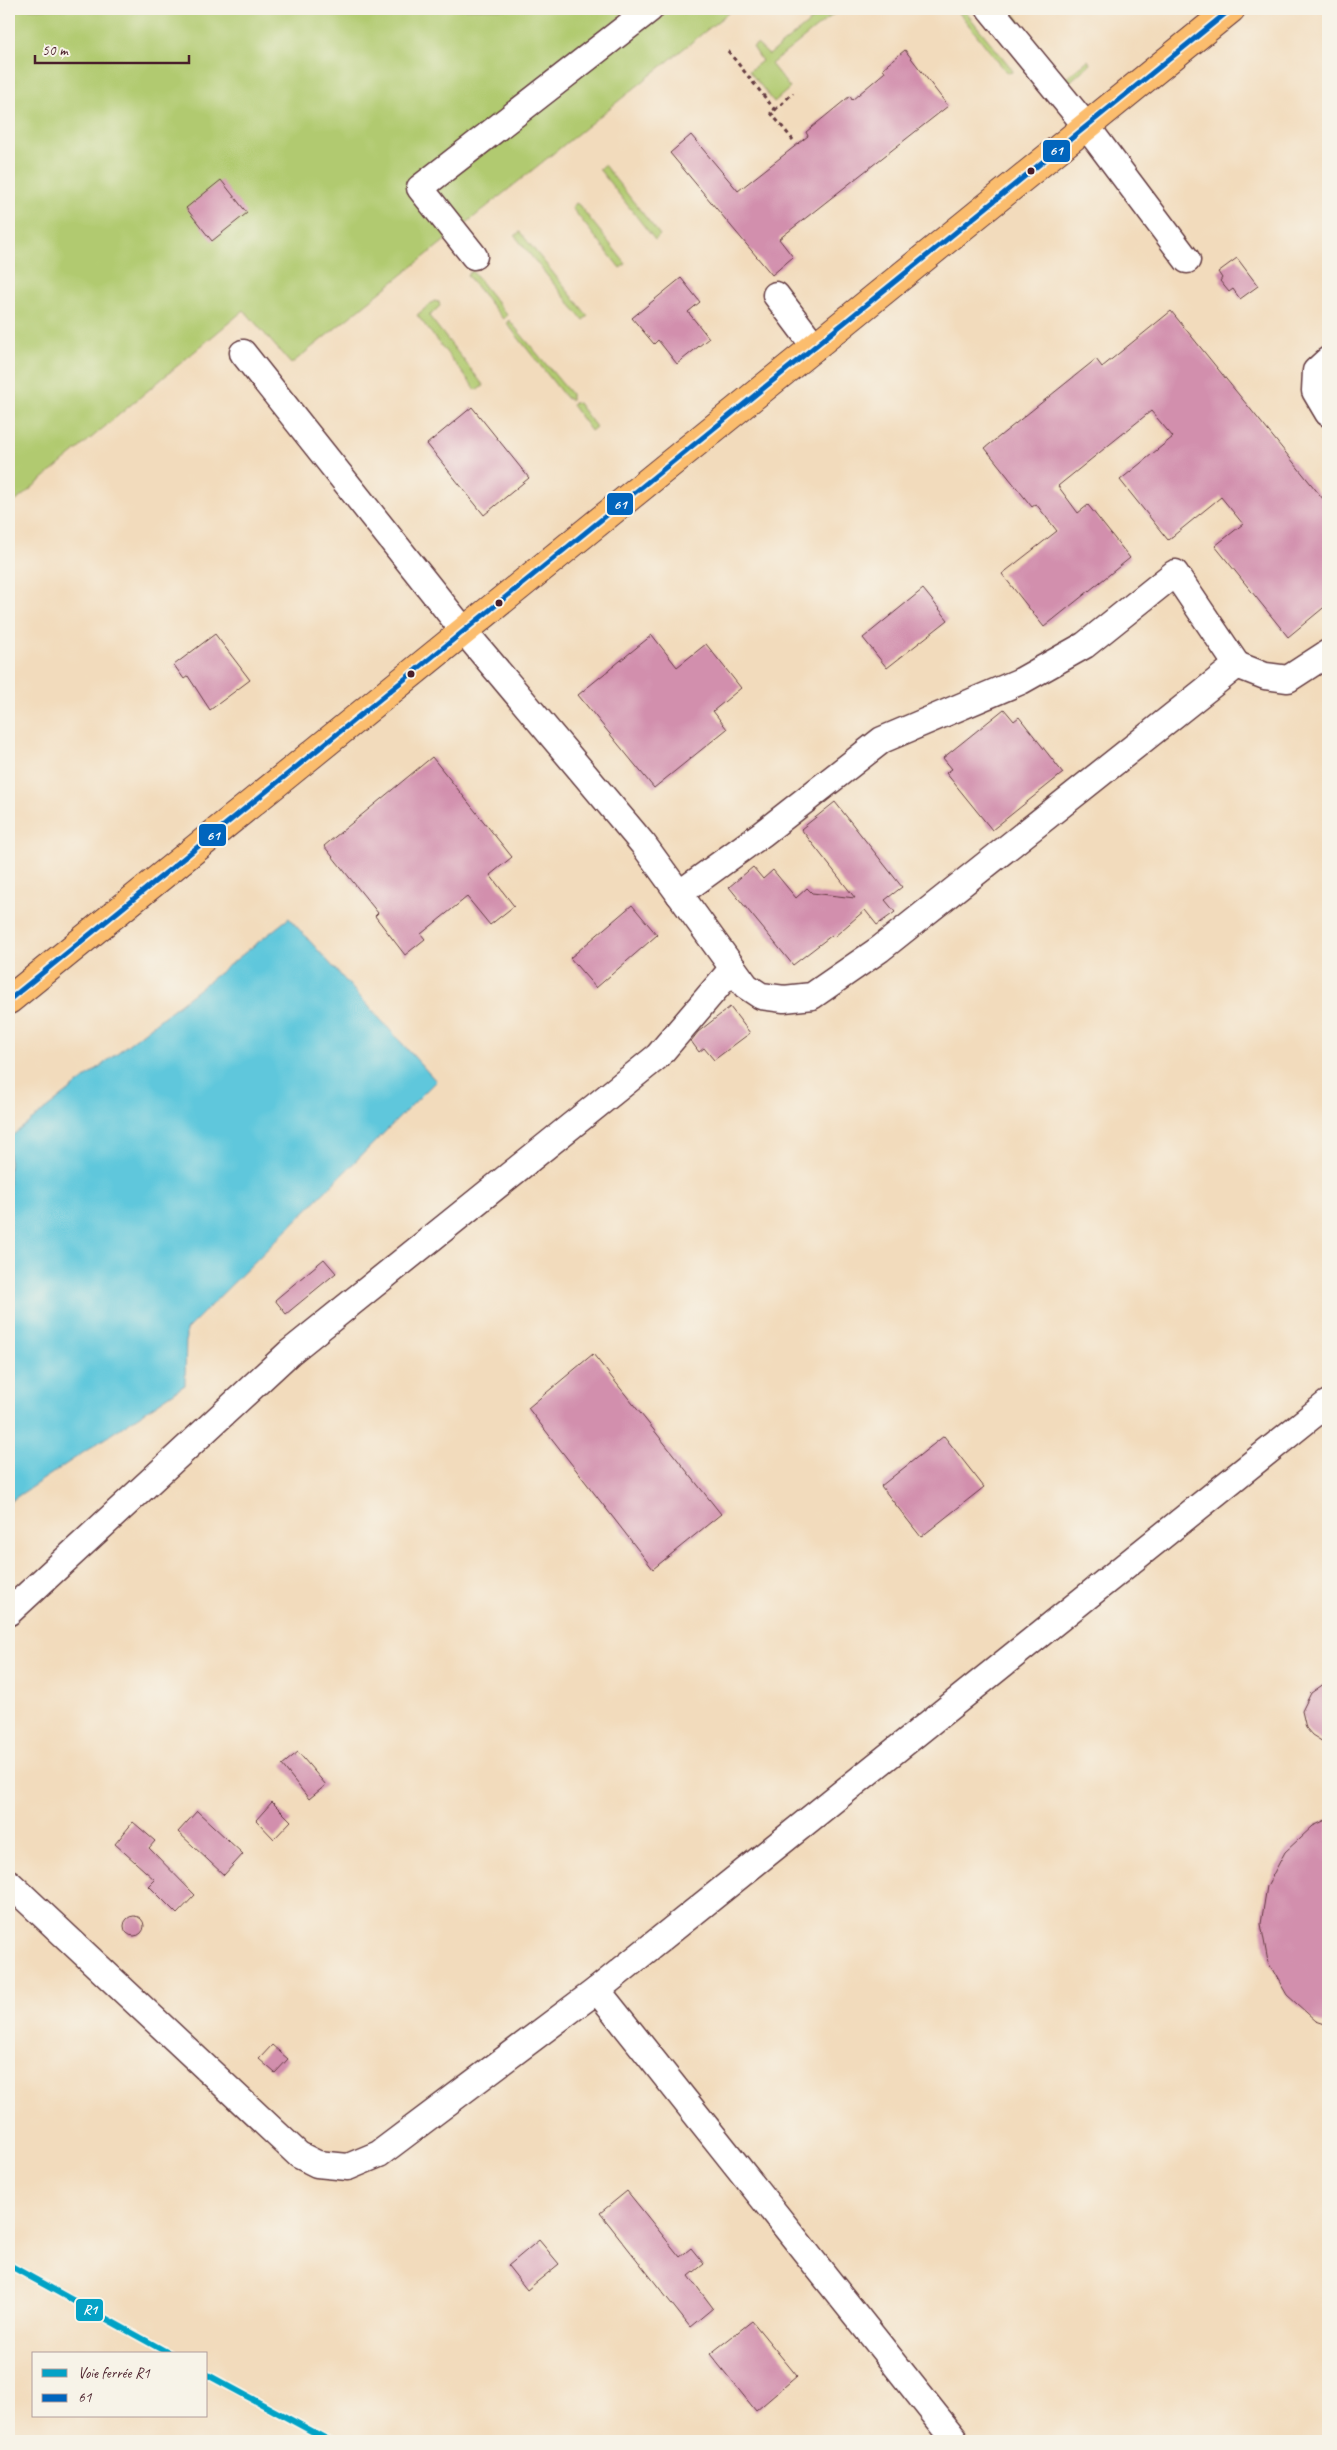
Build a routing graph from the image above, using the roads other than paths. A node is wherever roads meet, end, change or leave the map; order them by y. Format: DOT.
graph roads {
  1 [pos="650,9"];
  2 [pos="990,9"];
  3 [pos="1231,9"];
  4 [pos="1087,127"];
  5 [pos="474,256"];
  6 [pos="1187,260"];
  7 [pos="776,295"];
  8 [pos="815,347"];
  9 [pos="243,353"];
  10 [pos="1328,360"];
  11 [pos="1328,413"];
  12 [pos="464,631"];
  13 [pos="1328,652"];
  14 [pos="1237,665"];
  15 [pos="679,894"];
  16 [pos="733,968"];
  17 [pos="9,1000"];
  18 [pos="1328,1403"];
  19 [pos="9,1612"];
  20 [pos="9,1883"];
  21 [pos="597,1990"];
  22 [pos="956,2441"];
  1 -- 5 [label="lane"];
  2 -- 4 [label="lane"];
  3 -- 4 [label="main road"];
  4 -- 6 [label="lane"];
  4 -- 8 [label="main road"];
  7 -- 8 [label="lane"];
  8 -- 12 [label="main road"];
  9 -- 12 [label="lane"];
  10 -- 11 [label="lane"];
  12 -- 15 [label="lane"];
  12 -- 17 [label="main road"];
  13 -- 14 [label="lane"];
  14 -- 15 [label="lane"];
  14 -- 16 [label="lane"];
  15 -- 16 [label="lane"];
  16 -- 19 [label="lane"];
  18 -- 21 [label="lane"];
  20 -- 21 [label="lane"];
  21 -- 22 [label="lane"];
}
